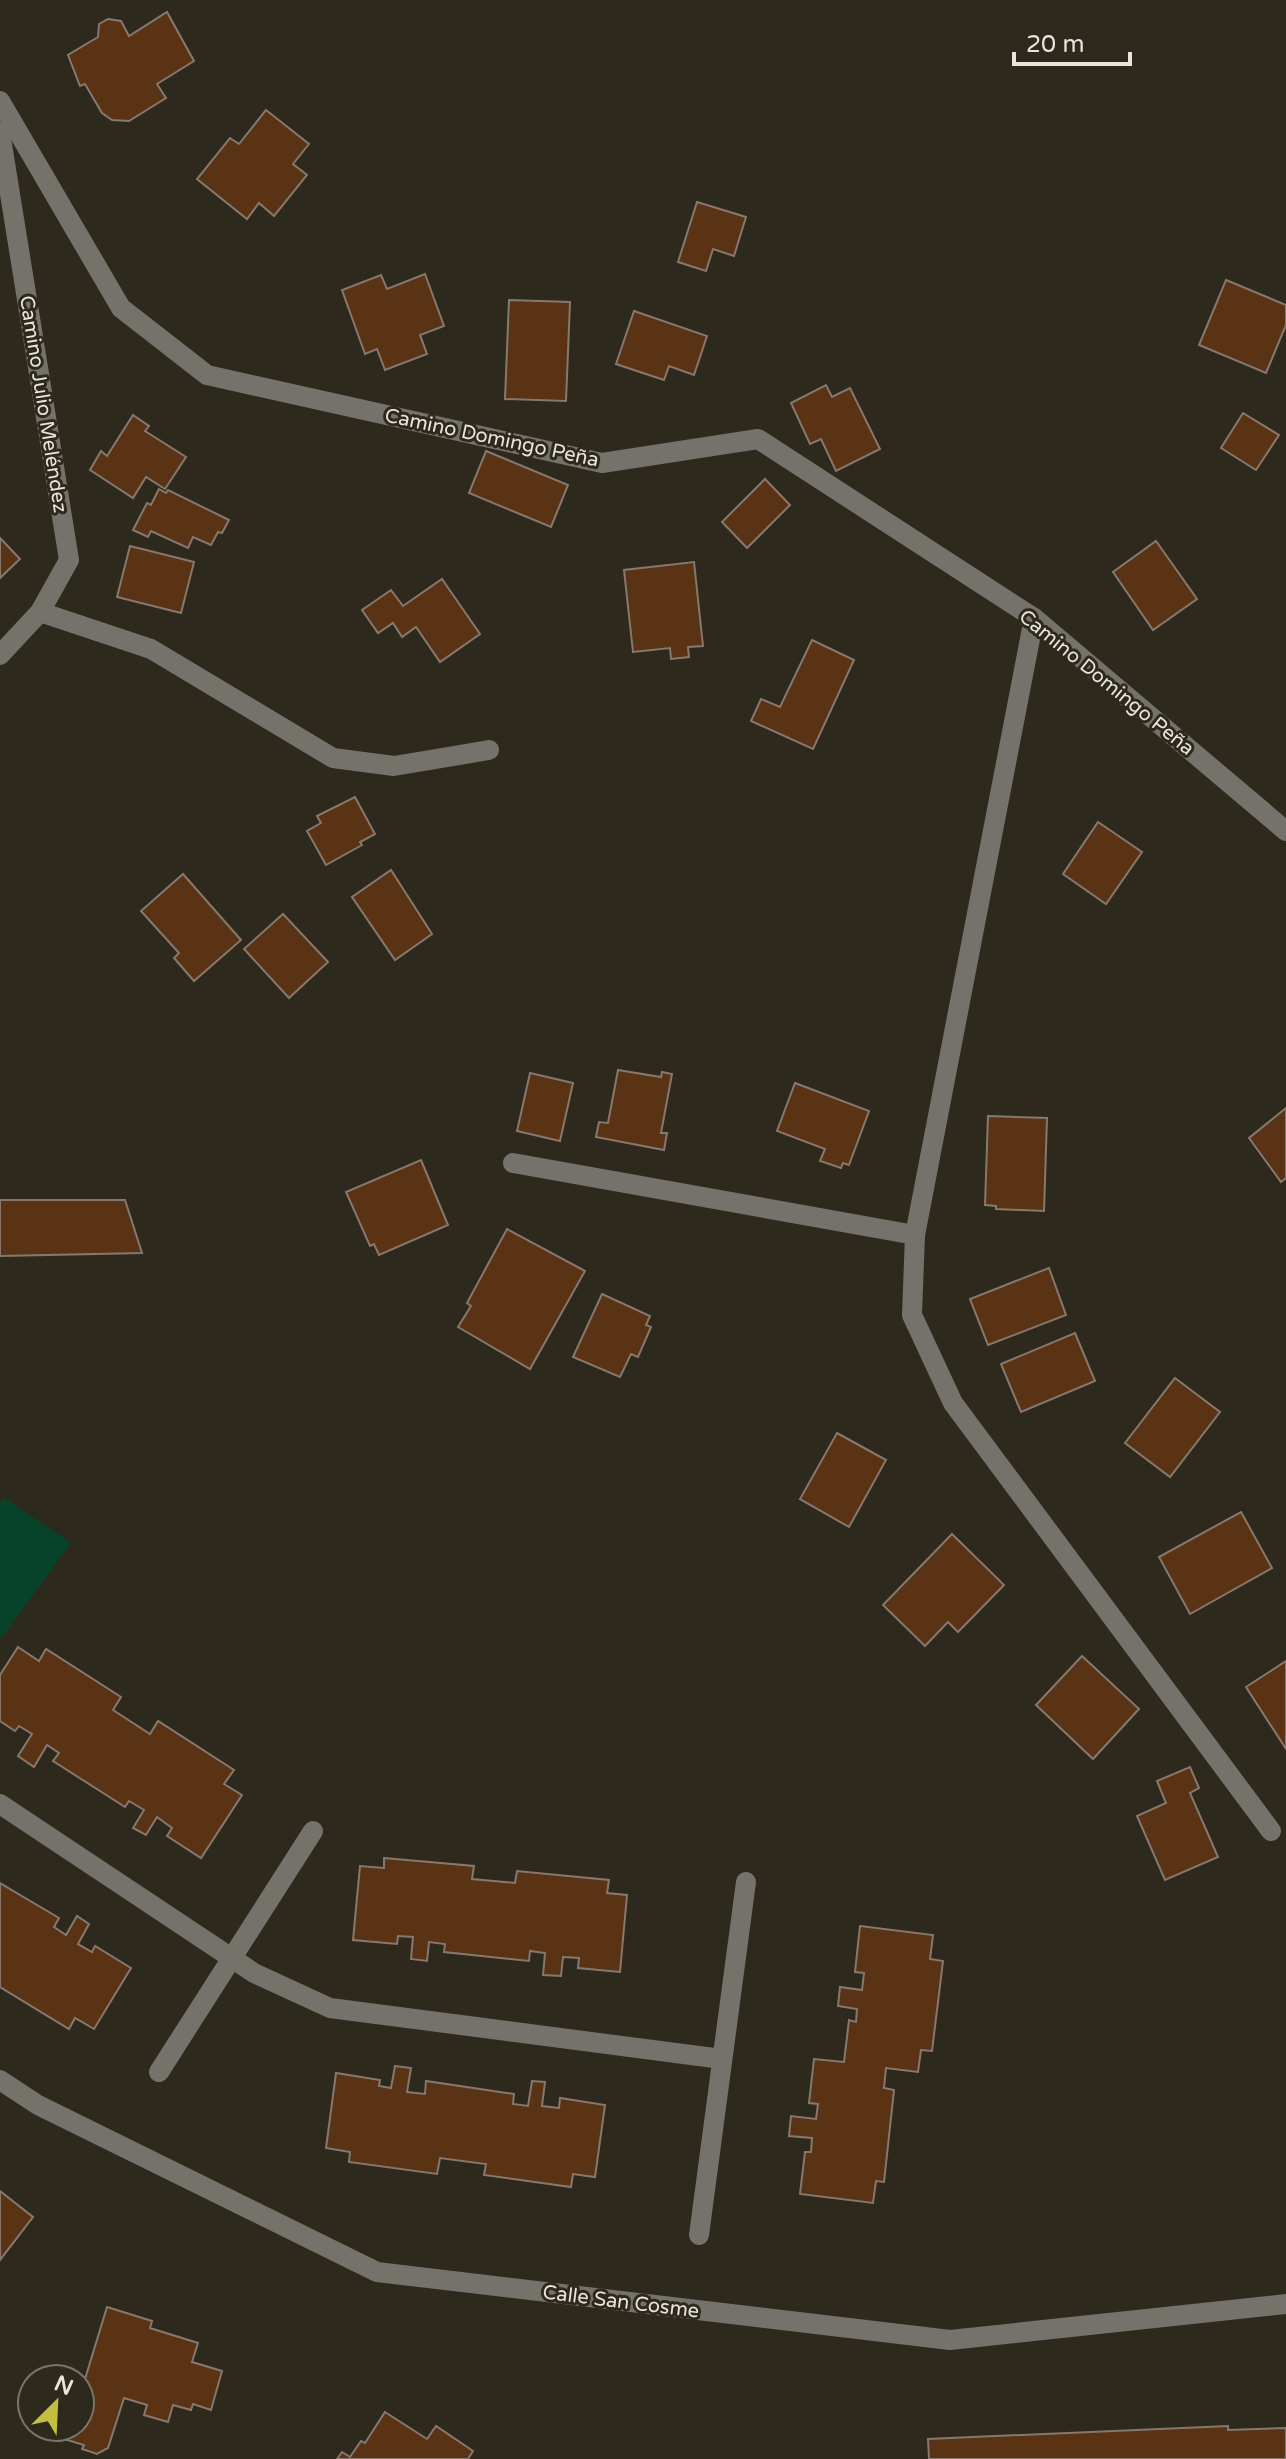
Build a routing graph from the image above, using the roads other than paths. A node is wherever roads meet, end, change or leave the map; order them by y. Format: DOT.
graph roads {
  1 [pos="0,101"];
  2 [pos="0,132"];
  3 [pos="40,612"];
  4 [pos="1034,618"];
  5 [pos="0,655"];
  6 [pos="489,750"];
  7 [pos="1286,831"];
  8 [pos="513,1163"];
  9 [pos="915,1235"];
  10 [pos="0,1804"];
  11 [pos="313,1831"];
  12 [pos="1271,1831"];
  13 [pos="746,1882"];
  14 [pos="233,1959"];
  15 [pos="722,2059"];
  16 [pos="159,2072"];
  17 [pos="0,2080"];
  18 [pos="699,2235"];
  19 [pos="1286,2304"];
  1 -- 4 [label="street, Camino Domingo Peña"];
  2 -- 3 [label="street, Camino Julio Meléndez"];
  3 -- 5 [label="street, Camino Julio Meléndez"];
  3 -- 6 [label="street"];
  4 -- 7 [label="street, Camino Domingo Peña"];
  4 -- 9 [label="street"];
  8 -- 9 [label="street"];
  9 -- 12 [label="street"];
  10 -- 14 [label="street"];
  11 -- 14 [label="street"];
  13 -- 15 [label="street"];
  14 -- 15 [label="street"];
  14 -- 16 [label="street"];
  15 -- 18 [label="street"];
  17 -- 19 [label="street, Calle San Cosme"];
}
